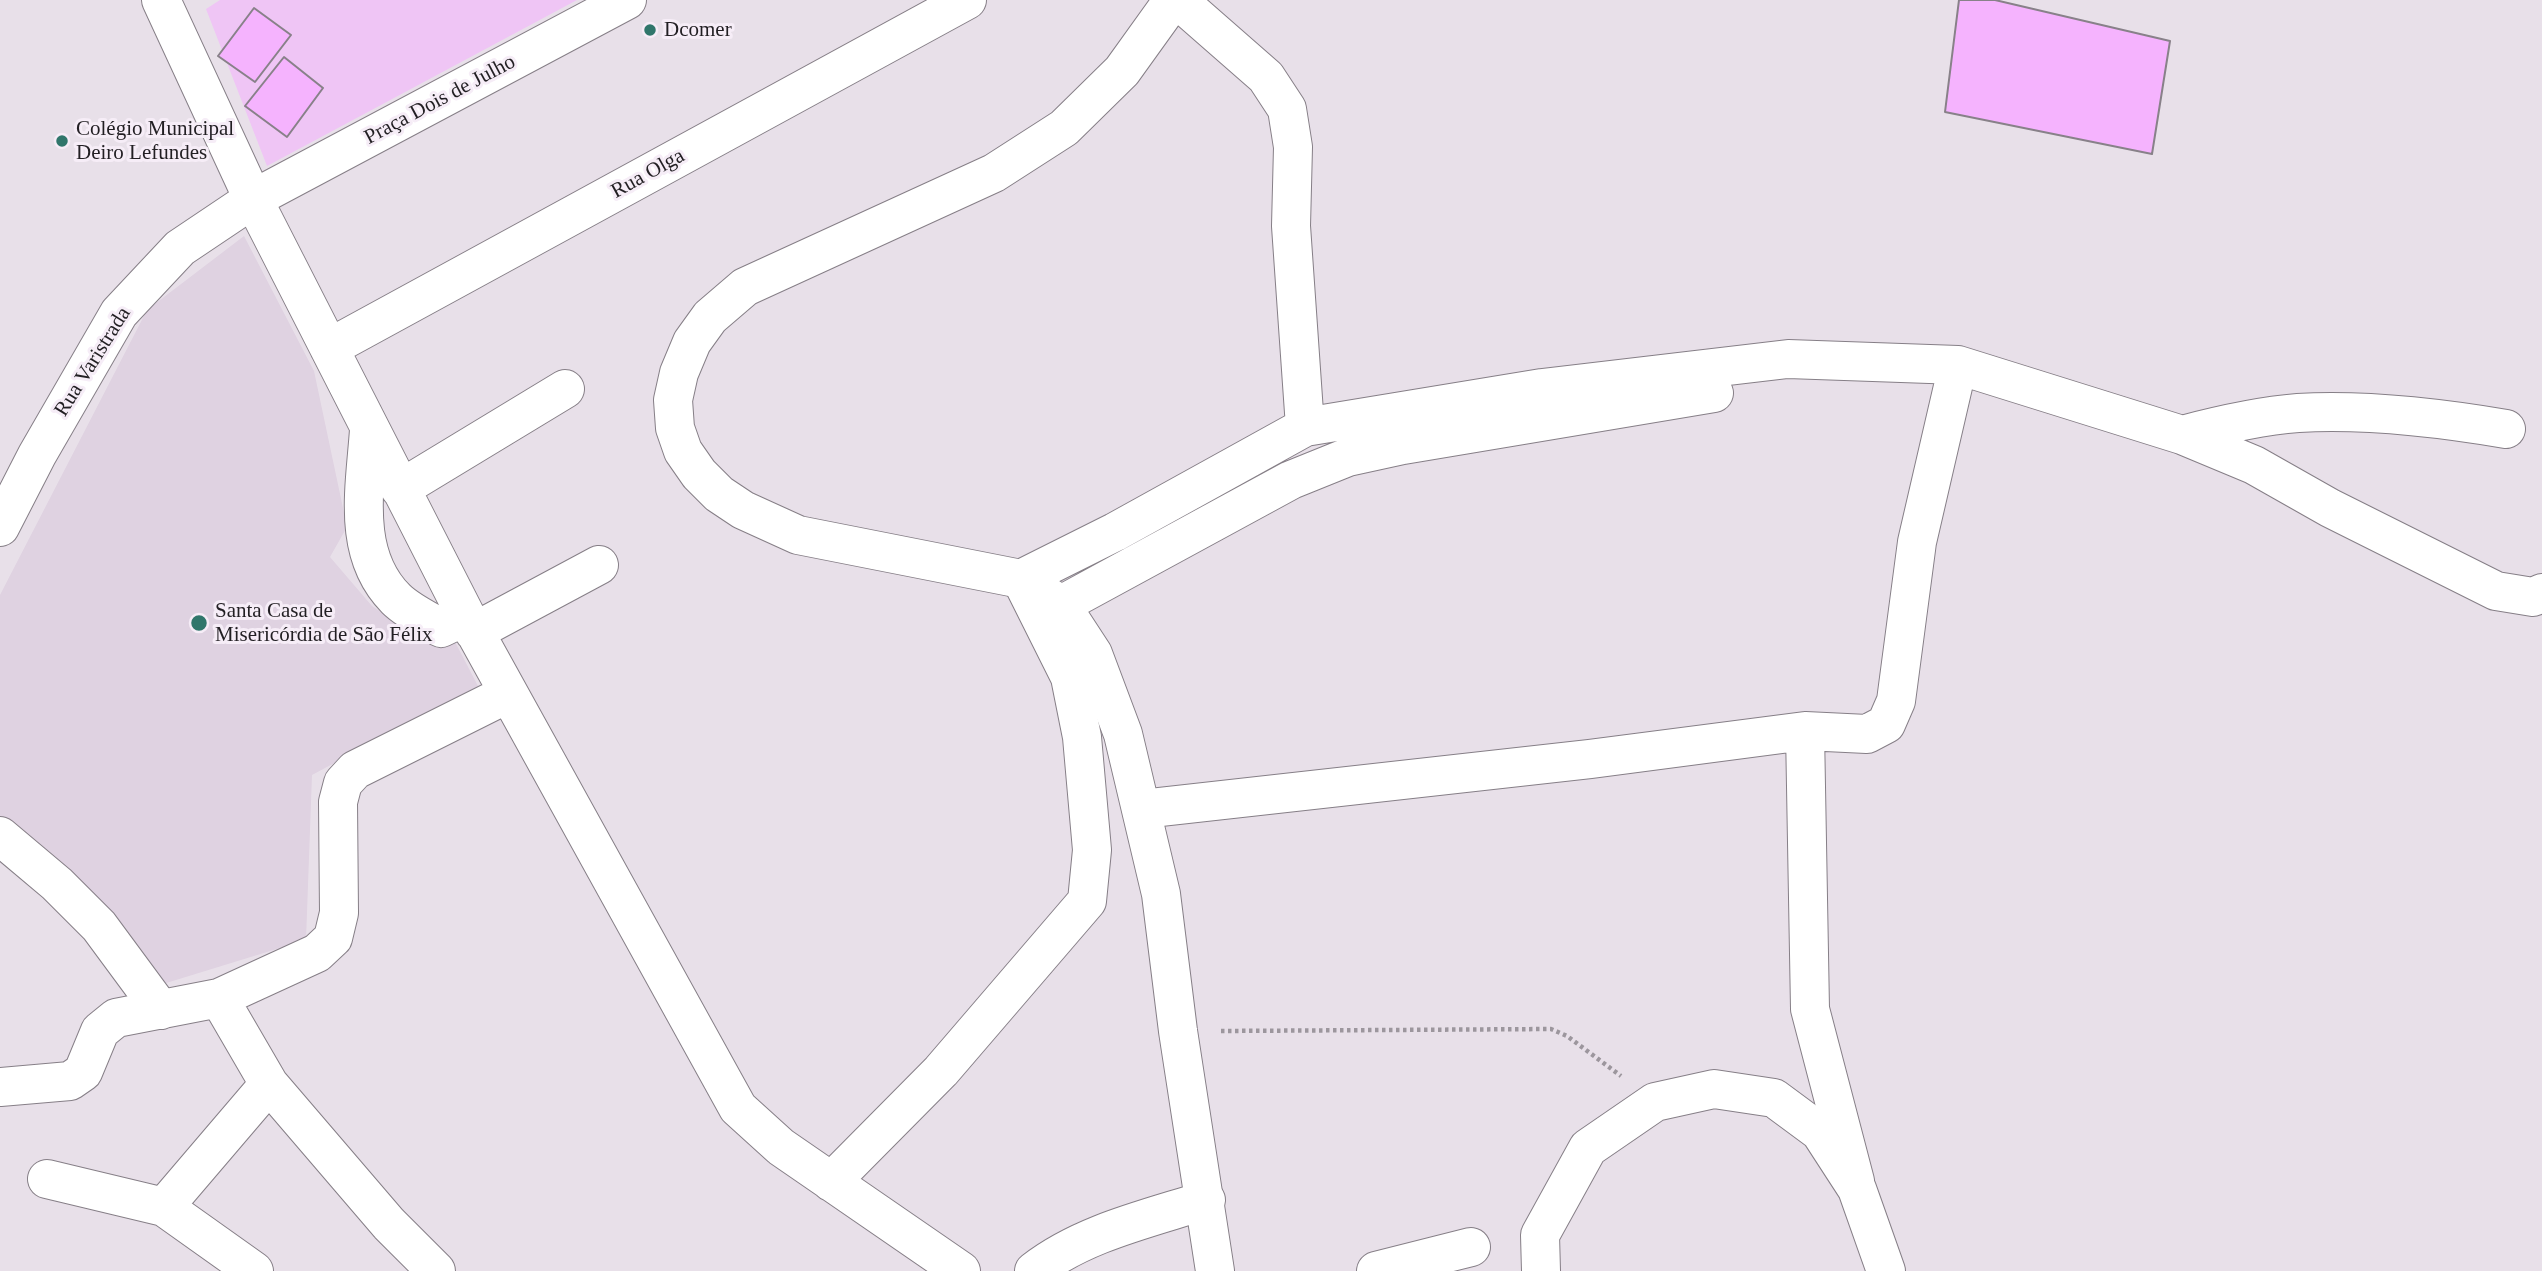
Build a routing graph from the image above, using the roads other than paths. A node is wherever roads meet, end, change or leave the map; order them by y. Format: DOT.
graph roads {
  1 [pos="161,0"];
  2 [pos="626,0"];
  3 [pos="967,0"];
  4 [pos="1175,0"];
  5 [pos="253,199"];
  6 [pos="329,348"];
  7 [pos="1958,365"];
  8 [pos="565,390"];
  9 [pos="1714,393"];
  10 [pos="1305,427"];
  11 [pos="369,428"];
  12 [pos="2506,429"];
  13 [pos="2182,435"];
  14 [pos="400,489"];
  15 [pos="0,527"];
  16 [pos="599,565"];
  17 [pos="1021,579"];
  18 [pos="2542,593"];
  19 [pos="1061,605"];
  20 [pos="470,624"];
  21 [pos="507,694"];
  22 [pos="1805,731"];
  23 [pos="1142,809"];
  24 [pos="0,836"];
  25 [pos="219,998"];
  26 [pos="161,1010"];
  27 [pos="269,1084"];
  28 [pos="0,1087"];
  29 [pos="47,1179"];
  30 [pos="831,1182"];
  31 [pos="1857,1189"];
  32 [pos="1206,1200"];
  33 [pos="164,1207"];
  34 [pos="1471,1247"];
  35 [pos="254,1271"];
  36 [pos="436,1271"];
  37 [pos="961,1271"];
  38 [pos="1034,1271"];
  39 [pos="1215,1271"];
  40 [pos="1376,1271"];
  41 [pos="1541,1271"];
  42 [pos="1886,1271"];
  1 -- 5 [label="street"];
  2 -- 5 [label="street, Praça Dois de Julho"];
  3 -- 6 [label="street, Rua Olga"];
  4 -- 10 [label="street"];
  4 -- 17 [label="street"];
  5 -- 6 [label="street"];
  5 -- 15 [label="street, Rua Varistrada"];
  6 -- 11 [label="street"];
  7 -- 10 [label="street"];
  7 -- 13 [label="street"];
  7 -- 22 [label="street"];
  8 -- 14 [label="street"];
  9 -- 19 [label="street"];
  10 -- 17 [label="street"];
  11 -- 14 [label="street"];
  11 -- 20 [label="street"];
  12 -- 13 [label="street"];
  13 -- 18 [label="street"];
  14 -- 20 [label="street"];
  16 -- 20 [label="street"];
  17 -- 19 [label="street"];
  17 -- 30 [label="street"];
  19 -- 23 [label="street"];
  20 -- 21 [label="street"];
  21 -- 25 [label="street"];
  21 -- 30 [label="street"];
  22 -- 23 [label="street"];
  22 -- 31 [label="street"];
  23 -- 32 [label="street"];
  24 -- 26 [label="street"];
  25 -- 26 [label="street"];
  25 -- 27 [label="street"];
  26 -- 28 [label="street"];
  27 -- 33 [label="street"];
  27 -- 36 [label="street"];
  29 -- 33 [label="street"];
  30 -- 37 [label="street"];
  31 -- 41 [label="street"];
  31 -- 42 [label="street"];
  32 -- 38 [label="street"];
  32 -- 39 [label="street"];
  33 -- 35 [label="street"];
  34 -- 40 [label="street"];
}
